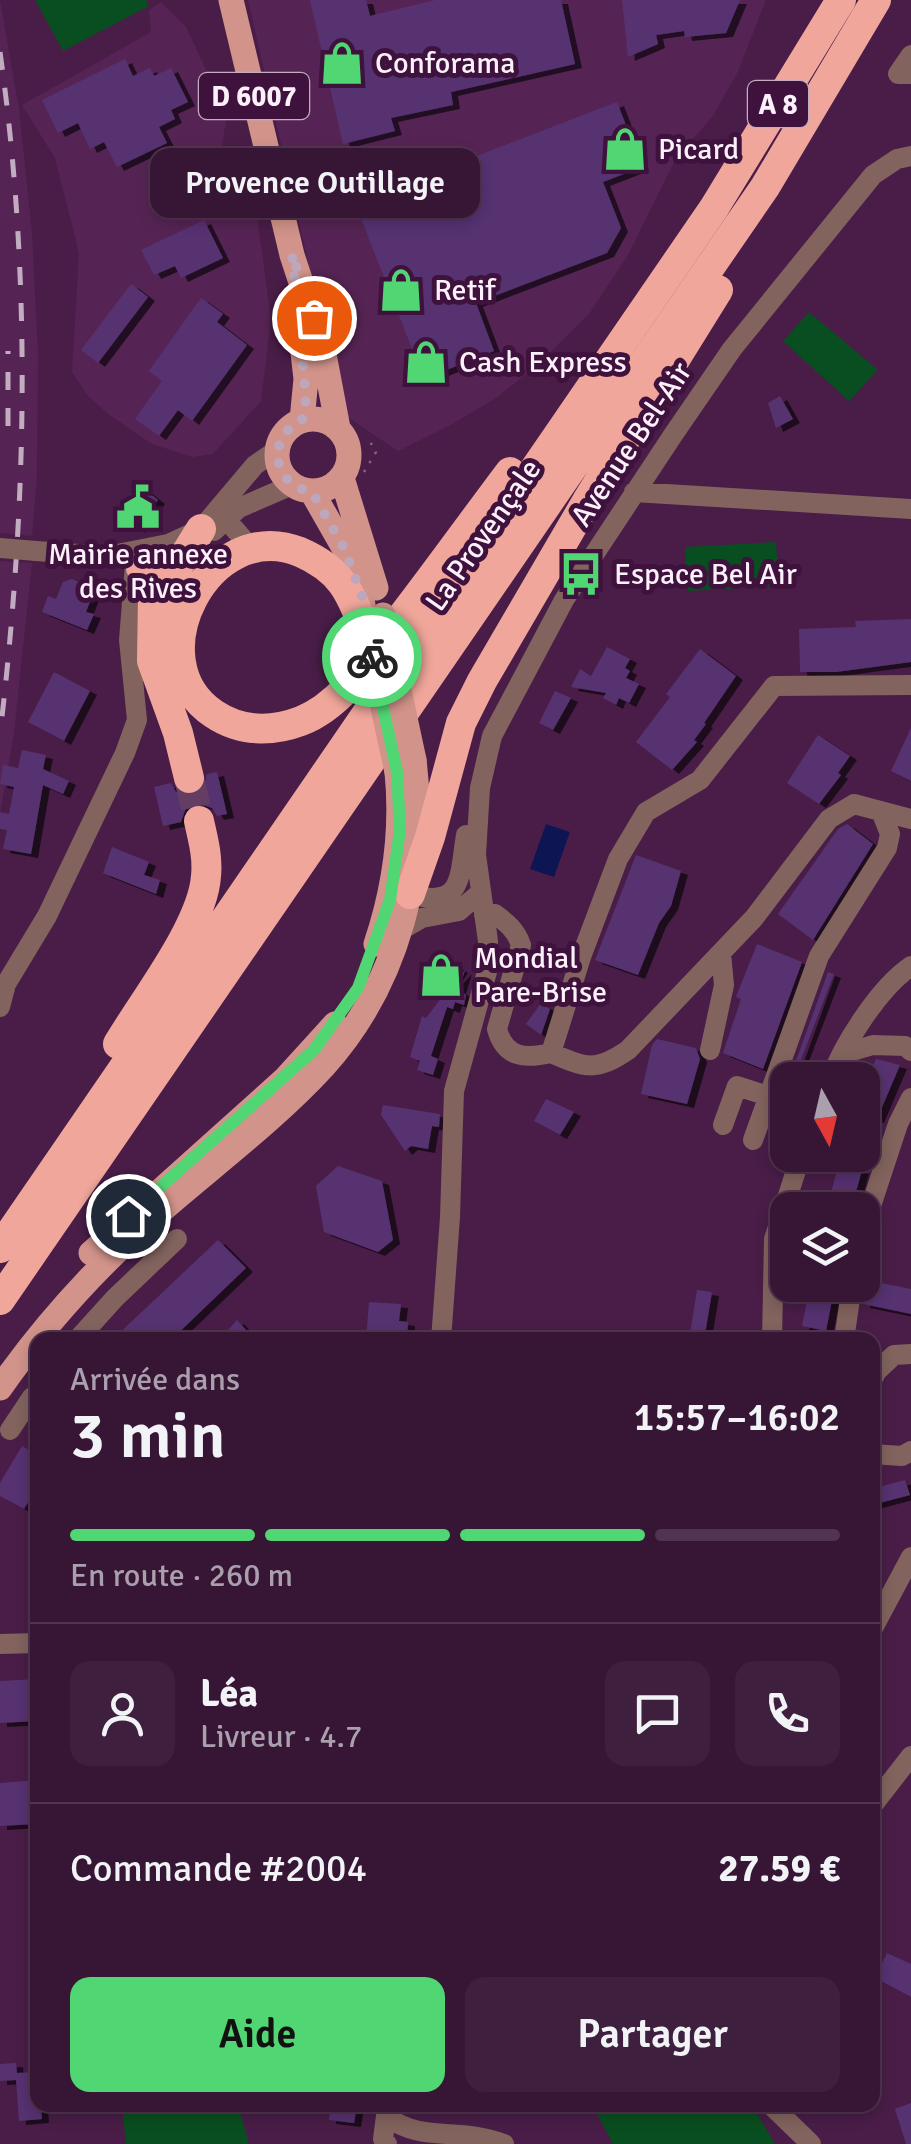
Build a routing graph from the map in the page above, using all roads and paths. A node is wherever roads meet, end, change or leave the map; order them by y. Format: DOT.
graph roads {
  1 [pos="232,0"];
  2 [pos="841,0"];
  3 [pos="876,0"];
  4 [pos="911,55"];
  5 [pos="911,74"];
  6 [pos="812,109"];
  7 [pos="911,156"];
  8 [pos="714,208"];
  9 [pos="292,254"];
  10 [pos="302,420"];
  11 [pos="338,428"];
  12 [pos="277,450"];
  13 [pos="342,478"];
  14 [pos="302,488"];
  15 [pos="634,492"];
  16 [pos="911,510"];
  17 [pos="213,523"];
  18 [pos="0,548"];
  19 [pos="251,548"];
  20 [pos="136,562"];
  21 [pos="175,571"];
  22 [pos="153,622"];
  23 [pos="375,626"];
  24 [pos="911,685"];
  25 [pos="406,766"];
  26 [pos="189,778"];
  27 [pos="881,811"];
  28 [pos="476,816"];
  29 [pos="911,819"];
  30 [pos="199,821"];
  31 [pos="481,892"];
  32 [pos="410,894"];
  33 [pos="484,915"];
  34 [pos="438,916"];
  35 [pos="399,931"];
  36 [pos="488,941"];
  37 [pos="720,953"];
  38 [pos="911,966"];
  39 [pos="0,1007"];
  40 [pos="710,1050"];
  41 [pos="911,1051"];
  42 [pos="552,1053"];
  43 [pos="842,1054"];
  44 [pos="838,1062"];
  45 [pos="768,1096"];
  46 [pos="911,1098"];
  47 [pos="724,1125"];
  48 [pos="753,1140"];
  49 [pos="53,1172"];
  50 [pos="795,1172"];
  51 [pos="876,1192"];
  52 [pos="177,1240"];
  53 [pos="0,1248"];
  54 [pos="0,1300"];
  55 [pos="850,1302"];
  56 [pos="43,1332"];
  57 [pos="84,1332"];
  58 [pos="441,1332"];
  59 [pos="772,1332"];
  60 [pos="845,1332"];
  61 [pos="30,1349"];
  62 [pos="911,1354"];
  63 [pos="0,1360"];
  64 [pos="880,1368"];
  65 [pos="0,1388"];
  66 [pos="30,1405"];
  67 [pos="10,1430"];
  68 [pos="911,1451"];
  69 [pos="880,1455"];
  70 [pos="911,1557"];
  71 [pos="880,1615"];
  72 [pos="30,1643"];
  73 [pos="0,1644"];
  74 [pos="911,1756"];
  75 [pos="880,1796"];
  76 [pos="386,2112"];
  77 [pos="387,2112"];
  78 [pos="778,2112"];
  79 [pos="415,2141"];
  80 [pos="386,2144"];
  81 [pos="504,2144"];
  82 [pos="811,2144"];
  1 -- 9 [label="main road, D 6007"];
  2 -- 8 [label="highway, La Provençale / A 8"];
  3 -- 6 [label="highway, La Provençale / A 8"];
  4 -- 5 [label="street"];
  6 -- 32 [label="highway"];
  6 -- 54 [label="highway, La Provençale / A 8"];
  7 -- 15 [label="street, Avenue Bel-Air"];
  8 -- 19 [label="highway"];
  8 -- 49 [label="highway, La Provençale / A 8"];
  9 -- 10 [label="main road, D 6007"];
  9 -- 11 [label="main road, D 6007"];
  10 -- 11 [label="main road"];
  10 -- 12 [label="main road"];
  11 -- 13 [label="main road"];
  12 -- 14 [label="main road"];
  12 -- 17 [label="street"];
  13 -- 14 [label="main road"];
  13 -- 23 [label="main road"];
  14 -- 17 [label="street"];
  14 -- 23 [label="main road"];
  15 -- 16 [label="street"];
  15 -- 28 [label="street, Avenue Bel-Air"];
  17 -- 19 [label="street"];
  17 -- 20 [label="street"];
  17 -- 21 [label="highway"];
  18 -- 20 [label="street, bridge"];
  19 -- 23 [label="highway"];
  20 -- 21 [label="street"];
  20 -- 22 [label="highway"];
  20 -- 39 [label="street"];
  21 -- 22 [label="highway"];
  22 -- 26 [label="highway"];
  23 -- 25 [label="main road, bridge"];
  24 -- 42 [label="street"];
  25 -- 32 [label="main road"];
  25 -- 63 [label="main road"];
  27 -- 29 [label="street"];
  27 -- 37 [label="street"];
  27 -- 45 [label="street"];
  28 -- 31 [label="street, Avenue Bel-Air"];
  28 -- 32 [label="street, Avenue Bel-Air"];
  30 -- 49 [label="highway"];
  31 -- 33 [label="street, Avenue Bel-Air"];
  31 -- 34 [label="street"];
  32 -- 35 [label="main road"];
  33 -- 36 [label="street, Avenue Bel-Air"];
  33 -- 42 [label="street"];
  34 -- 35 [label="street"];
  34 -- 36 [label="street"];
  35 -- 56 [label="main road"];
  36 -- 58 [label="street, Avenue Bel-Air"];
  37 -- 40 [label="street"];
  37 -- 42 [label="street"];
  38 -- 43 [label="street"];
  41 -- 43 [label="street"];
  43 -- 44 [label="street"];
  45 -- 47 [label="street"];
  45 -- 48 [label="street"];
  46 -- 51 [label="street"];
  49 -- 53 [label="highway, La Provençale / A 8"];
  50 -- 59 [label="street"];
  52 -- 57 [label="street"];
  55 -- 60 [label="street"];
  61 -- 65 [label="main road"];
  62 -- 64 [label="street"];
  66 -- 67 [label="street"];
  68 -- 69 [label="street"];
  70 -- 71 [label="street"];
  72 -- 73 [label="street"];
  74 -- 75 [label="street"];
  76 -- 80 [label="street"];
  77 -- 79 [label="street"];
  78 -- 82 [label="street"];
  79 -- 81 [label="street"];
}
